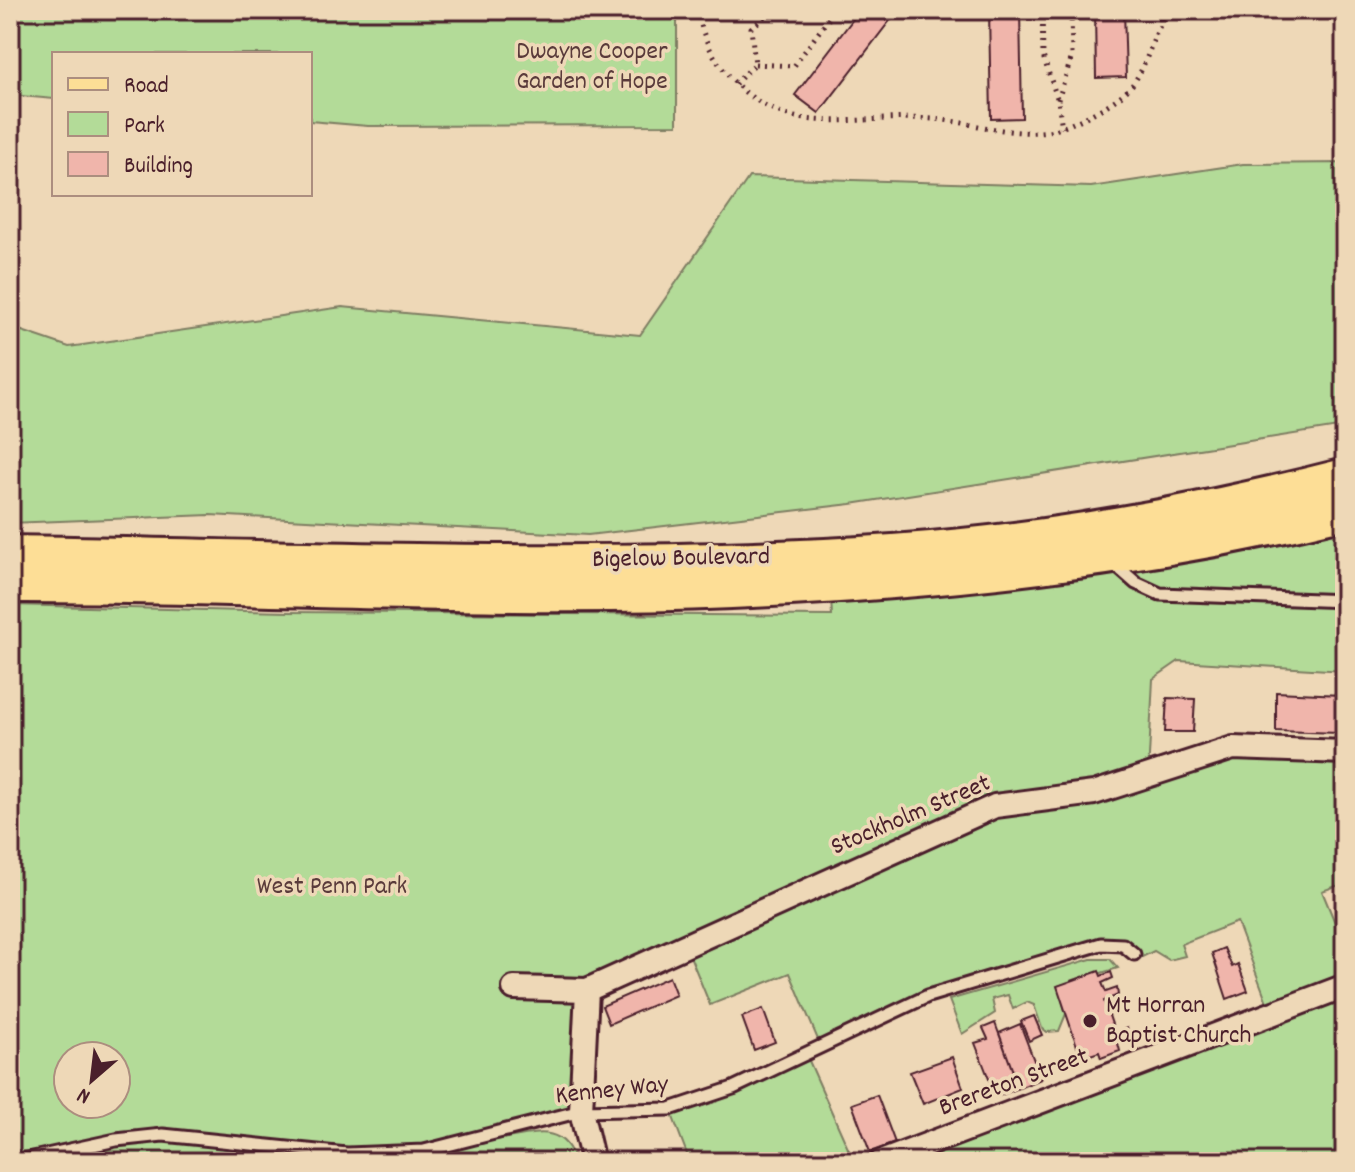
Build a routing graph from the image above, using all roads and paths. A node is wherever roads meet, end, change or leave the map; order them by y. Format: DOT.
graph roads {
  1 [pos="698,10"];
  2 [pos="773,10"];
  3 [pos="835,10"];
  4 [pos="1042,10"];
  5 [pos="1071,10"];
  6 [pos="1160,10"];
  7 [pos="1171,10"];
  8 [pos="1160,22"];
  9 [pos="755,64"];
  10 [pos="735,84"];
  11 [pos="1058,101"];
  12 [pos="1062,128"];
  13 [pos="1345,477"];
  14 [pos="1345,510"];
  15 [pos="10,554"];
  16 [pos="1105,557"];
  17 [pos="10,584"];
  18 [pos="1345,601"];
  19 [pos="1345,752"];
  20 [pos="1134,954"];
  21 [pos="1345,986"];
  22 [pos="514,988"];
  23 [pos="587,990"];
  24 [pos="581,1111"];
  25 [pos="19,1161"];
  26 [pos="593,1162"];
  27 [pos="881,1162"];
  1 -- 10 [label="path"];
  2 -- 9 [label="path"];
  3 -- 9 [label="path"];
  4 -- 11 [label="path"];
  5 -- 11 [label="path"];
  6 -- 8 [label="path"];
  7 -- 8 [label="path"];
  8 -- 12 [label="path"];
  9 -- 10 [label="path"];
  10 -- 12 [label="path"];
  11 -- 12 [label="path"];
  13 -- 15 [label="main road, Bigelow Boulevard"];
  14 -- 16 [label="main road, Bigelow Boulevard"];
  16 -- 17 [label="main road, Bigelow Boulevard"];
  16 -- 18 [label="lane"];
  19 -- 23 [label="street, Stockholm Street"];
  20 -- 24 [label="lane, Kenney Way"];
  21 -- 27 [label="street, Brereton Street"];
  22 -- 23 [label="street, Stockholm Street"];
  23 -- 24 [label="street"];
  24 -- 25 [label="lane, Kenney Way"];
  24 -- 26 [label="street"];
}
